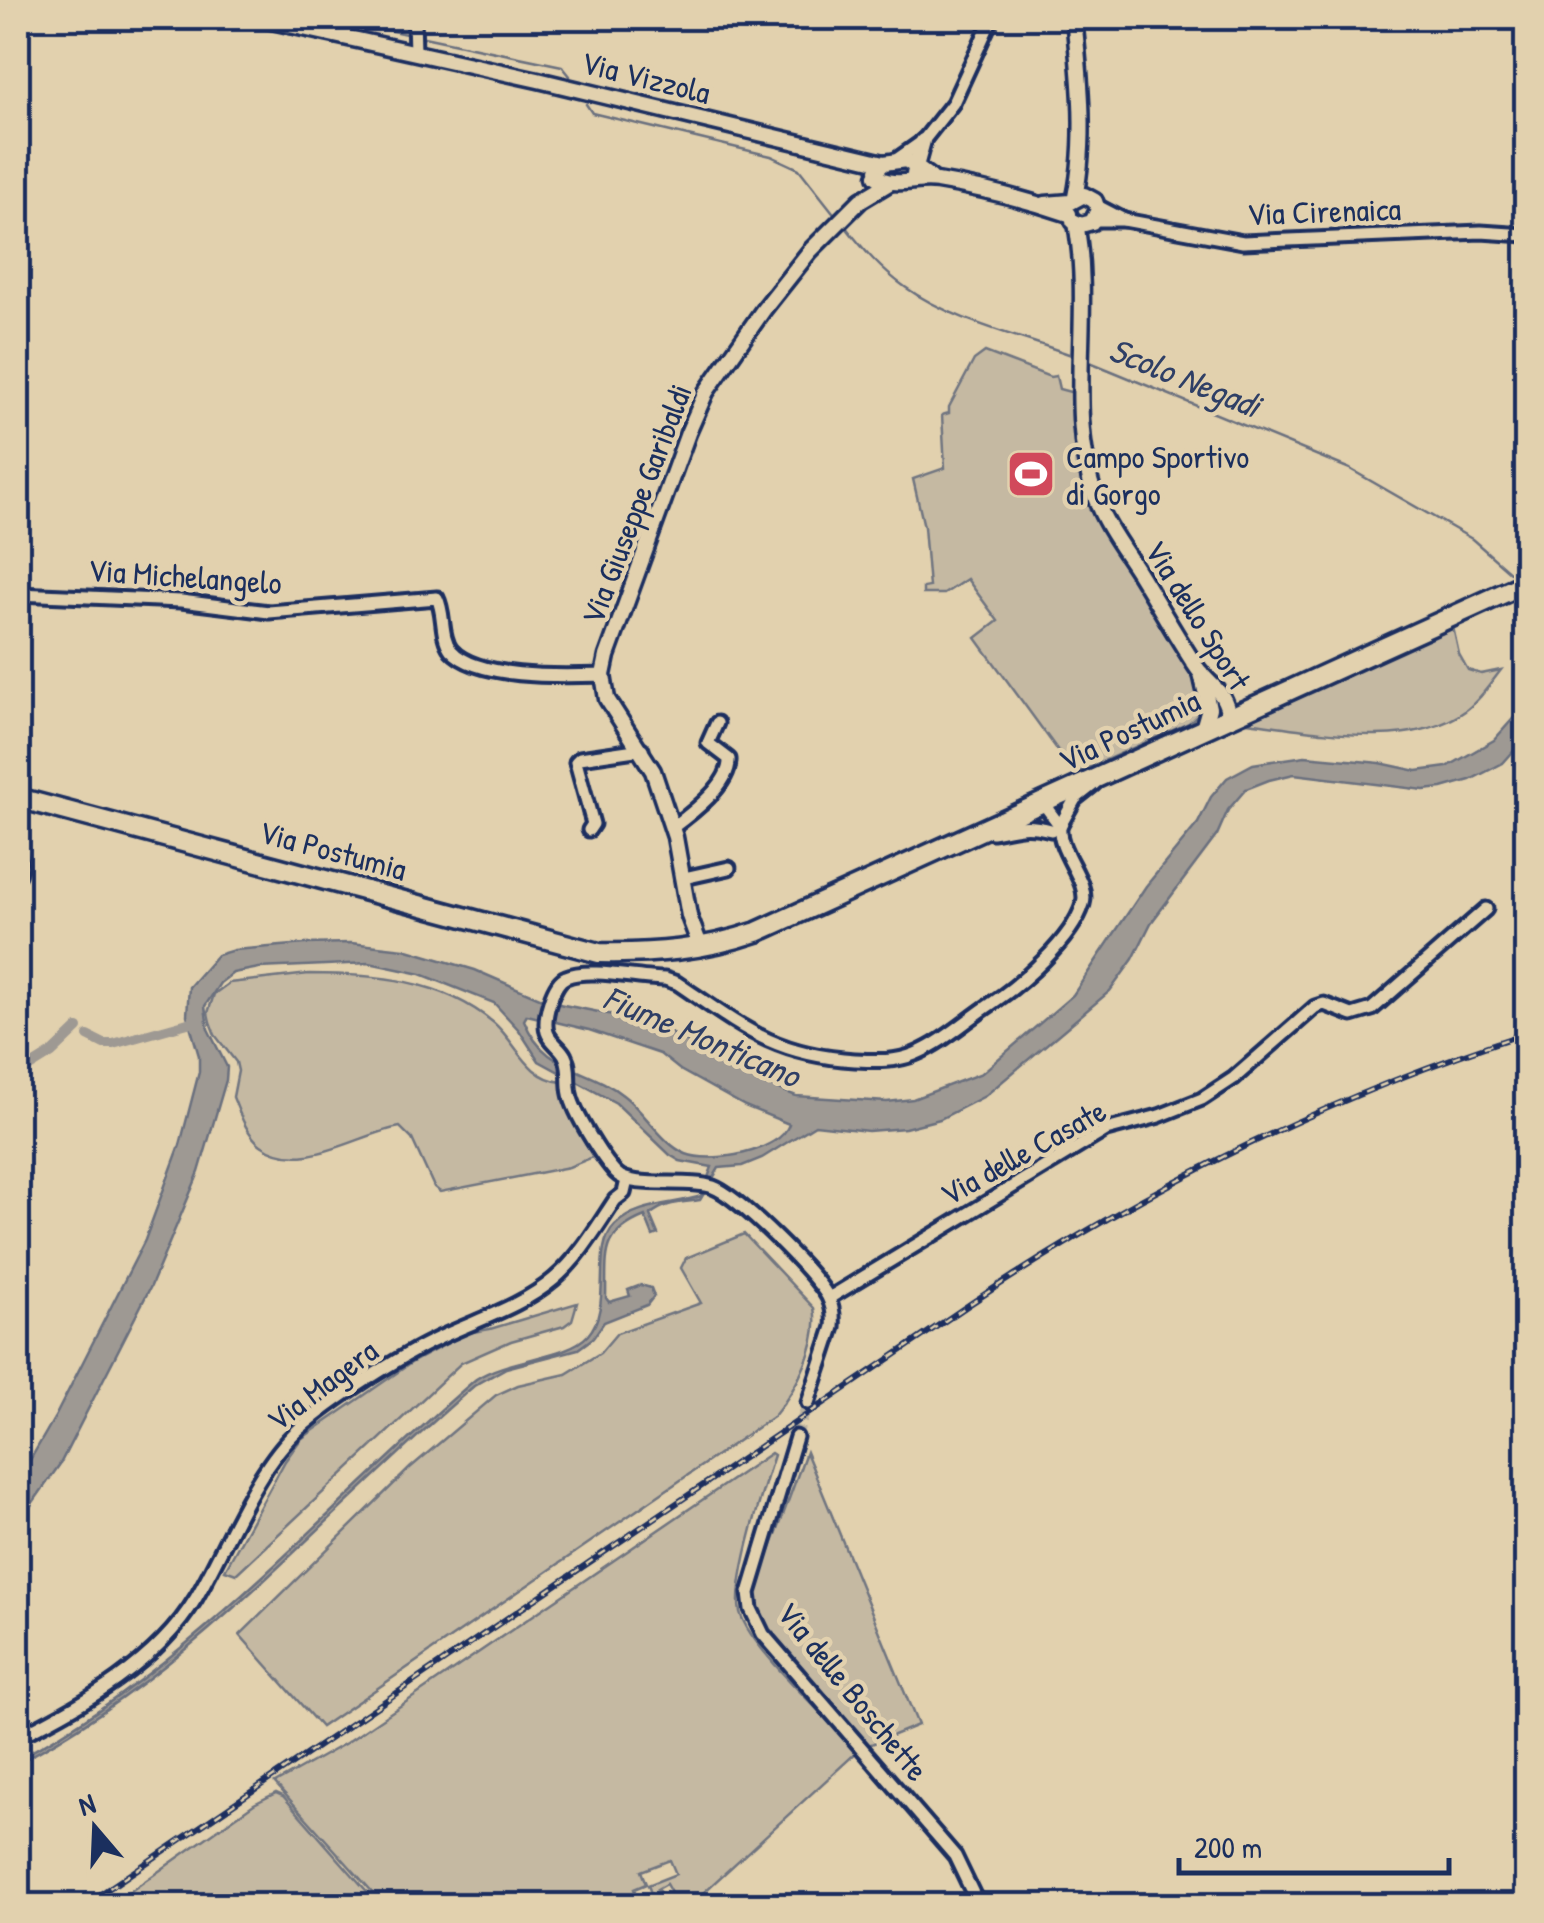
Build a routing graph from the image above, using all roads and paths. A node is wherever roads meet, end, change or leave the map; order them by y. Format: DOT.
graph roads {
  1 [pos="258,18"];
  2 [pos="992,18"];
  3 [pos="1074,18"];
  4 [pos="414,22"];
  5 [pos="1524,32"];
  6 [pos="415,48"];
  7 [pos="1526,61"];
  8 [pos="923,141"];
  9 [pos="882,168"];
  10 [pos="914,174"];
  11 [pos="891,182"];
  12 [pos="861,200"];
  13 [pos="1083,210"];
  14 [pos="1526,235"];
  15 [pos="1526,583"];
  16 [pos="18,594"];
  17 [pos="1200,672"];
  18 [pos="603,675"];
  19 [pos="1207,694"];
  20 [pos="1224,695"];
  21 [pos="1260,704"];
  22 [pos="1228,718"];
  23 [pos="717,722"];
  24 [pos="1203,730"];
  25 [pos="642,749"];
  26 [pos="1099,777"];
  27 [pos="18,798"];
  28 [pos="1044,803"];
  29 [pos="672,828"];
  30 [pos="589,830"];
  31 [pos="1056,831"];
  32 [pos="972,835"];
  33 [pos="18,852"];
  34 [pos="730,868"];
  35 [pos="18,875"];
  36 [pos="684,878"];
  37 [pos="1486,909"];
  38 [pos="692,949"];
  39 [pos="615,1172"];
  40 [pos="622,1191"];
  41 [pos="829,1298"];
  42 [pos="808,1404"];
  43 [pos="796,1437"];
  44 [pos="18,1736"];
  45 [pos="979,1906"];
  1 -- 6 [label="street, Via Vizzola"];
  2 -- 8 [label="street"];
  3 -- 13 [label="street, Via dello Sport"];
  4 -- 6 [label="street"];
  5 -- 7 [label="street"];
  6 -- 9 [label="street, Via Vizzola"];
  8 -- 9 [label="street"];
  8 -- 10 [label="street"];
  9 -- 10 [label="street"];
  9 -- 11 [label="street"];
  9 -- 12 [label="street"];
  10 -- 11 [label="street"];
  10 -- 13 [label="street"];
  11 -- 12 [label="street"];
  12 -- 18 [label="street, Via Giuseppe Garibaldi"];
  13 -- 14 [label="street, Via Cirenaica"];
  13 -- 17 [label="street, Via dello Sport"];
  15 -- 21 [label="main road, Via Postumia"];
  16 -- 18 [label="street, Via Michelangelo"];
  17 -- 19 [label="street"];
  17 -- 20 [label="street, Via dello Sport"];
  18 -- 25 [label="street, Via Giuseppe Garibaldi"];
  19 -- 22 [label="street"];
  19 -- 24 [label="street"];
  20 -- 21 [label="street"];
  20 -- 22 [label="street, Via dello Sport"];
  21 -- 22 [label="main road, Via Postumia"];
  22 -- 24 [label="main road, Via Postumia"];
  23 -- 29 [label="street"];
  24 -- 26 [label="main road, Via Postumia"];
  25 -- 29 [label="street, Via Giuseppe Garibaldi"];
  25 -- 30 [label="street"];
  26 -- 28 [label="main road, Via Postumia"];
  26 -- 31 [label="street"];
  27 -- 38 [label="main road, Via Postumia"];
  28 -- 31 [label="street"];
  28 -- 32 [label="main road, Via Postumia"];
  29 -- 36 [label="street, Via Giuseppe Garibaldi"];
  31 -- 32 [label="street"];
  31 -- 39 [label="street"];
  32 -- 38 [label="main road, Via Postumia"];
  33 -- 35 [label="street"];
  34 -- 36 [label="street"];
  36 -- 38 [label="street, Via Giuseppe Garibaldi"];
  37 -- 41 [label="street, Via delle Casate"];
  39 -- 40 [label="street"];
  39 -- 40 [label="street"];
  40 -- 41 [label="street"];
  40 -- 44 [label="street, Via Magera"];
  41 -- 42 [label="street"];
  43 -- 45 [label="street, Via delle Boschette"];
}
